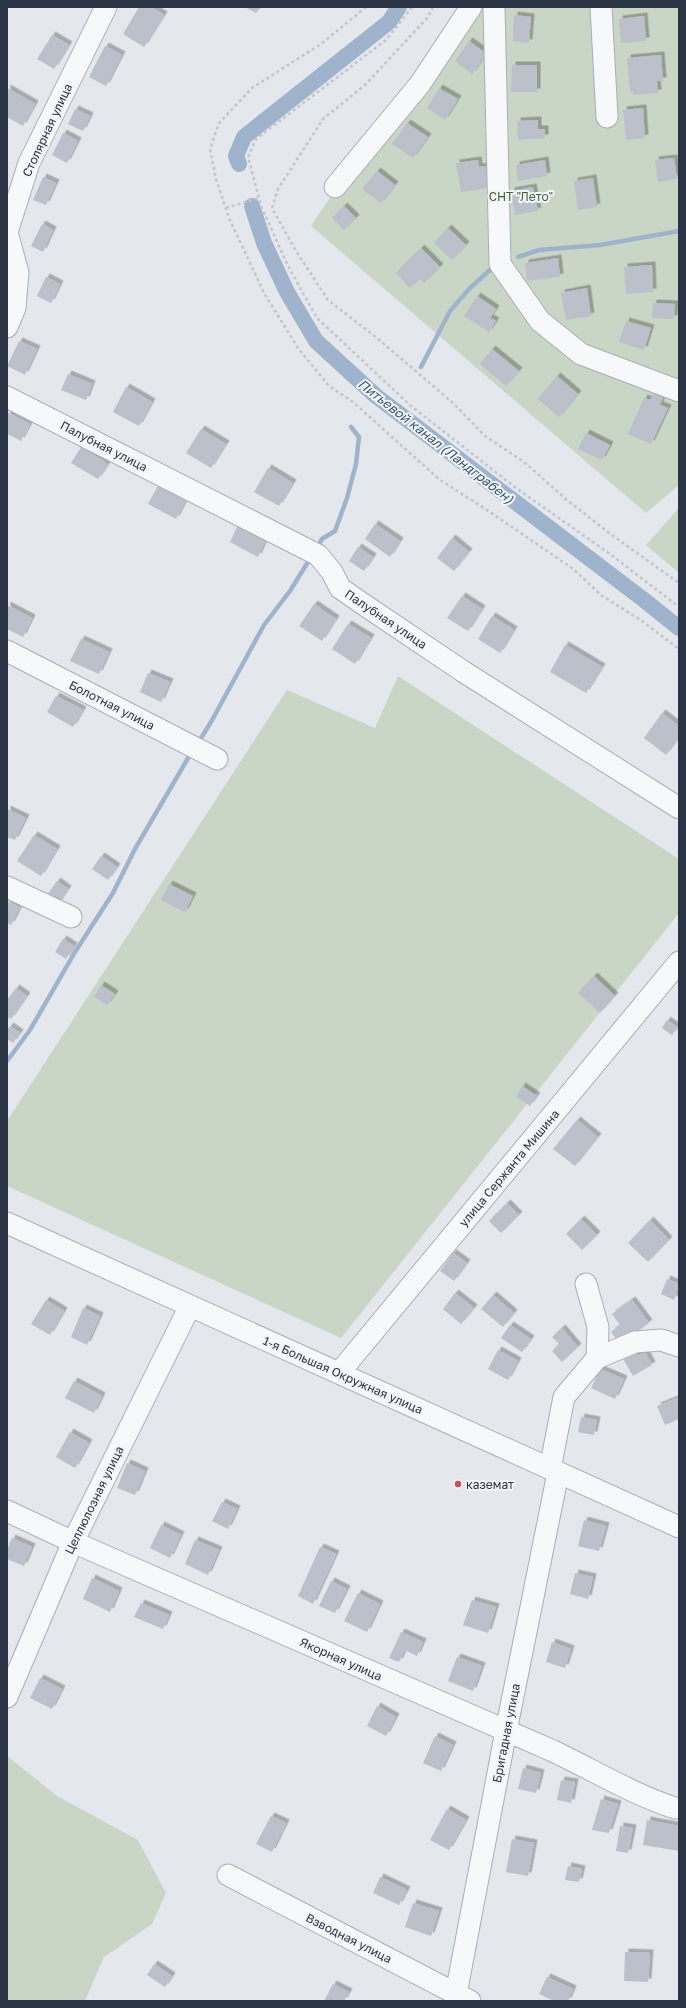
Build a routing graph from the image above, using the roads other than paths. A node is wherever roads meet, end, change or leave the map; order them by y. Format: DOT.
graph roads {
  1 [pos="106,7"];
  2 [pos="471,7"];
  3 [pos="494,7"];
  4 [pos="600,7"];
  5 [pos="607,117"];
  6 [pos="335,187"];
  7 [pos="7,327"];
  8 [pos="679,391"];
  9 [pos="7,397"];
  10 [pos="7,651"];
  11 [pos="217,759"];
  12 [pos="679,808"];
  13 [pos="7,887"];
  14 [pos="71,917"];
  15 [pos="679,962"];
  16 [pos="7,1223"];
  17 [pos="586,1284"];
  18 [pos="190,1306"];
  19 [pos="679,1346"];
  20 [pos="597,1358"];
  21 [pos="339,1373"];
  22 [pos="554,1470"];
  23 [pos="7,1511"];
  24 [pos="679,1527"];
  25 [pos="73,1542"];
  26 [pos="7,1698"];
  27 [pos="506,1731"];
  28 [pos="674,1808"];
  29 [pos="228,1875"];
  30 [pos="463,1997"];
  1 -- 7 [label="street, Столярная улица"];
  2 -- 6 [label="street"];
  3 -- 8 [label="street"];
  4 -- 5 [label="street"];
  9 -- 12 [label="street, Палубная улица"];
  10 -- 11 [label="street, Болотная улица"];
  13 -- 14 [label="street"];
  15 -- 21 [label="street, улица Сержанта Мишина"];
  16 -- 18 [label="street, 1-я Большая Окружная улица"];
  17 -- 20 [label="street"];
  18 -- 21 [label="street, 1-я Большая Окружная улица"];
  18 -- 25 [label="street, Целлюлозная улица"];
  19 -- 20 [label="street"];
  20 -- 22 [label="street, Бригадная улица"];
  21 -- 22 [label="street, 1-я Большая Окружная улица"];
  22 -- 24 [label="street, 1-я Большая Окружная улица"];
  22 -- 27 [label="street, Бригадная улица"];
  23 -- 25 [label="street, Якорная улица"];
  25 -- 26 [label="street, Целлюлозная улица"];
  25 -- 27 [label="street, Якорная улица"];
  27 -- 28 [label="street, Якорная улица"];
  27 -- 30 [label="street, Бригадная улица"];
  29 -- 30 [label="street, Взводная улица"];
}
